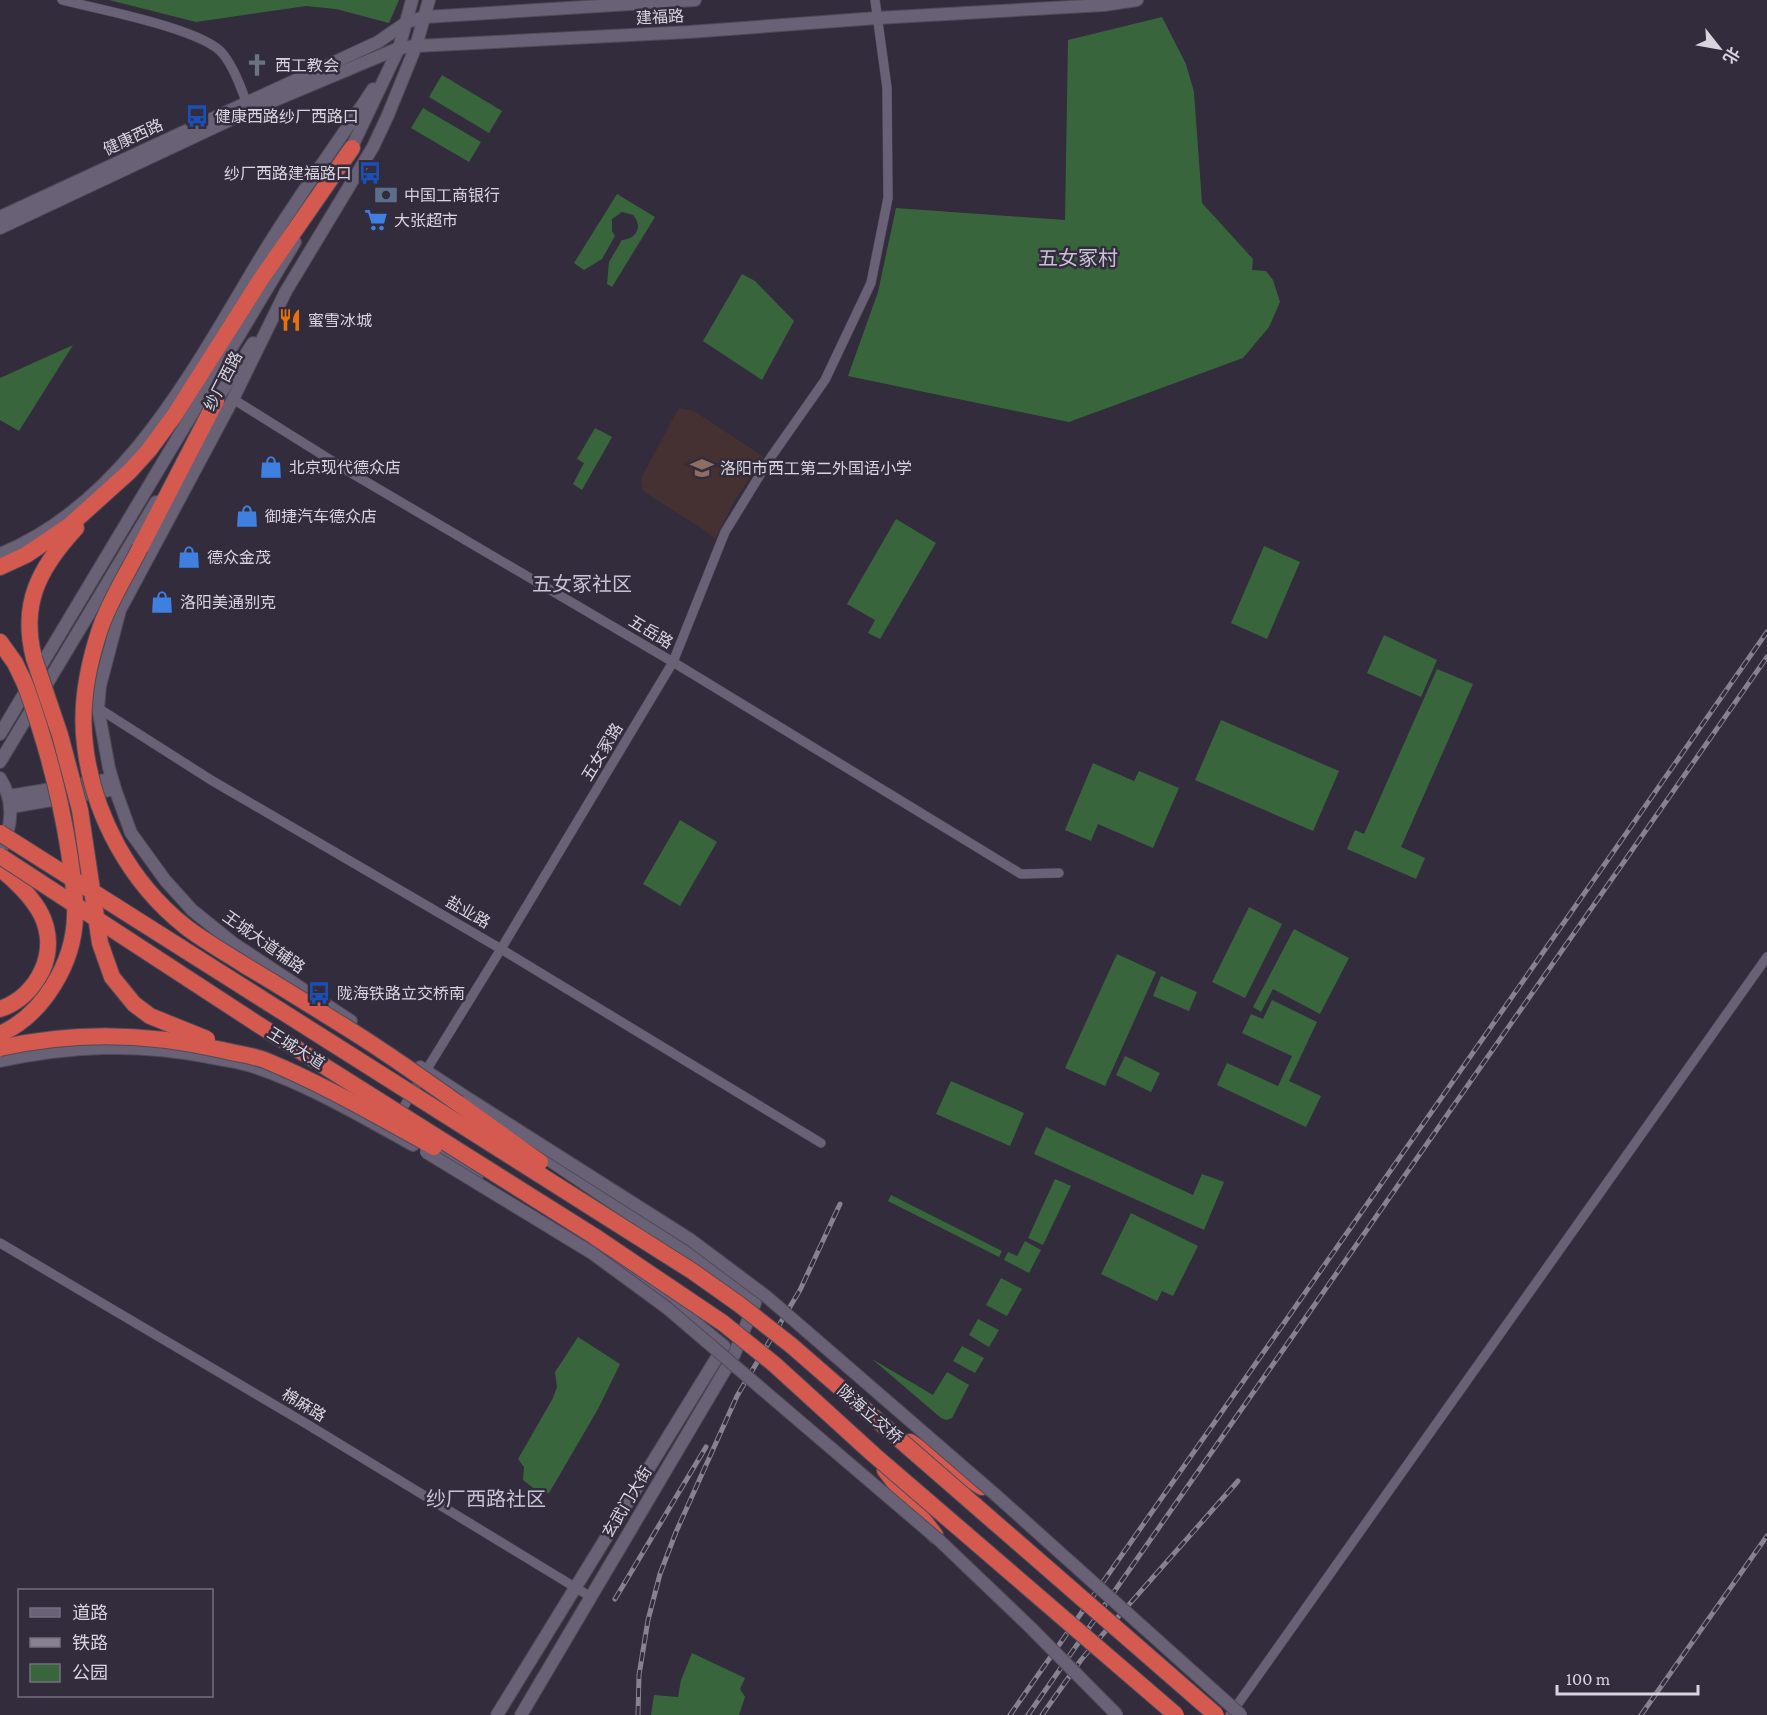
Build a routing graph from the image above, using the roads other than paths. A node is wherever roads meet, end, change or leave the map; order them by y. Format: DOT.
graph roads {
  1 [pos="62,0"];
  2 [pos="412,0"];
  3 [pos="429,0"];
  4 [pos="695,0"];
  5 [pos="875,0"];
  6 [pos="1137,0"];
  7 [pos="425,17"];
  8 [pos="877,18"];
  9 [pos="407,22"];
  10 [pos="416,46"];
  11 [pos="399,48"];
  12 [pos="248,107"];
  13 [pos="352,148"];
  14 [pos="0,217"];
  15 [pos="0,228"];
  16 [pos="224,400"];
  17 [pos="130,471"];
  18 [pos="0,554"];
  19 [pos="0,567"];
  20 [pos="0,642"];
  21 [pos="673,663"];
  22 [pos="98,708"];
  23 [pos="0,734"];
  24 [pos="0,764"];
  25 [pos="0,778"];
  26 [pos="114,784"];
  27 [pos="10,802"];
  28 [pos="0,824"];
  29 [pos="0,833"];
  30 [pos="0,854"];
  31 [pos="49,864"];
  32 [pos="0,869"];
  33 [pos="1059,873"];
  34 [pos="501,949"];
  35 [pos="1767,957"];
  36 [pos="0,1009"];
  37 [pos="0,1014"];
  38 [pos="0,1034"];
  39 [pos="3,1055"];
  40 [pos="264,1060"];
  41 [pos="426,1071"];
  42 [pos="389,1131"];
  43 [pos="821,1143"];
  44 [pos="499,1148"];
  45 [pos="594,1236"];
  46 [pos="0,1243"];
  47 [pos="692,1270"];
  48 [pos="657,1277"];
  49 [pos="882,1425"];
  50 [pos="874,1455"];
  51 [pos="998,1497"];
  52 [pos="940,1542"];
  53 [pos="575,1587"];
  54 [pos="591,1597"];
  55 [pos="1121,1667"];
  56 [pos="497,1715"];
  57 [pos="521,1715"];
  58 [pos="1117,1715"];
  59 [pos="1168,1715"];
  60 [pos="1176,1715"];
  61 [pos="1216,1715"];
  62 [pos="1230,1715"];
  63 [pos="1241,1715"];
  1 -- 12 [label="street"];
  2 -- 9 [label="main road, 纱厂西路"];
  3 -- 7 [label="main road"];
  4 -- 7 [label="main road, 建福路"];
  5 -- 8 [label="street, 五女冢路"];
  6 -- 8 [label="main road, 建福路"];
  7 -- 9 [label="main road, 建福路"];
  7 -- 10 [label="main road"];
  8 -- 10 [label="main road, 建福路"];
  8 -- 21 [label="street, 五女冢路"];
  9 -- 11 [label="main road, 纱厂西路"];
  9 -- 12 [label="main road, 健康西路"];
  10 -- 11 [label="main road, 建福路"];
  10 -- 16 [label="main road"];
  11 -- 12 [label="main road, 健康西路"];
  11 -- 13 [label="main road"];
  11 -- 18 [label="main road, 纱厂西路"];
  12 -- 14 [label="main road, 健康西路"];
  12 -- 15 [label="main road, 健康西路"];
  13 -- 17 [label="highway"];
  13 -- 23 [label="main road, bridge"];
  16 -- 21 [label="street, 五岳路"];
  16 -- 22 [label="main road, 纱厂西路"];
  16 -- 24 [label="main road, bridge"];
  16 -- 47 [label="highway, bridge"];
  17 -- 19 [label="highway"];
  17 -- 40 [label="highway, bridge"];
  20 -- 38 [label="highway, bridge"];
  21 -- 33 [label="street, 五岳路"];
  21 -- 34 [label="street, 五女冢路"];
  22 -- 26 [label="main road, 纱厂西路"];
  22 -- 34 [label="street, 盐业路"];
  25 -- 27 [label="main road"];
  26 -- 27 [label="main road"];
  26 -- 41 [label="main road, 王城大道辅路"];
  27 -- 30 [label="main road"];
  28 -- 31 [label="highway, bridge"];
  29 -- 31 [label="highway, 王城大道, bridge"];
  30 -- 45 [label="highway, 王城大道, bridge"];
  31 -- 44 [label="highway, 王城大道, bridge"];
  32 -- 36 [label="highway"];
  34 -- 41 [label="street, 五女冢路"];
  34 -- 43 [label="street, 盐业路"];
  35 -- 62 [label="street"];
  37 -- 39 [label="main road"];
  39 -- 40 [label="highway, bridge"];
  39 -- 42 [label="main road"];
  40 -- 48 [label="highway, bridge"];
  41 -- 42 [label="street, 五女冢路"];
  41 -- 51 [label="main road, 王城大道辅路, bridge"];
  41 -- 54 [label="main road, 玄武门大街"];
  42 -- 52 [label="main road, bridge"];
  42 -- 53 [label="main road, 玄武门大街"];
  44 -- 47 [label="highway, 陇海立交桥, bridge"];
  45 -- 48 [label="highway, 陇海立交桥, bridge"];
  46 -- 53 [label="street, 棉麻路"];
  47 -- 49 [label="highway, 陇海立交桥, bridge"];
  48 -- 50 [label="highway, 陇海立交桥, bridge"];
  49 -- 51 [label="highway, bridge"];
  49 -- 61 [label="highway, 陇海立交桥, bridge"];
  50 -- 52 [label="highway, bridge"];
  50 -- 55 [label="highway, 陇海立交桥, bridge"];
  51 -- 63 [label="main road, 王城大道辅路, bridge"];
  52 -- 58 [label="main road, bridge"];
  53 -- 54 [label="street, 棉麻路"];
  53 -- 56 [label="main road, 玄武门大街"];
  54 -- 57 [label="main road, 玄武门大街"];
  55 -- 59 [label="highway, bridge"];
  55 -- 60 [label="highway, 陇海立交桥, bridge"];
}
